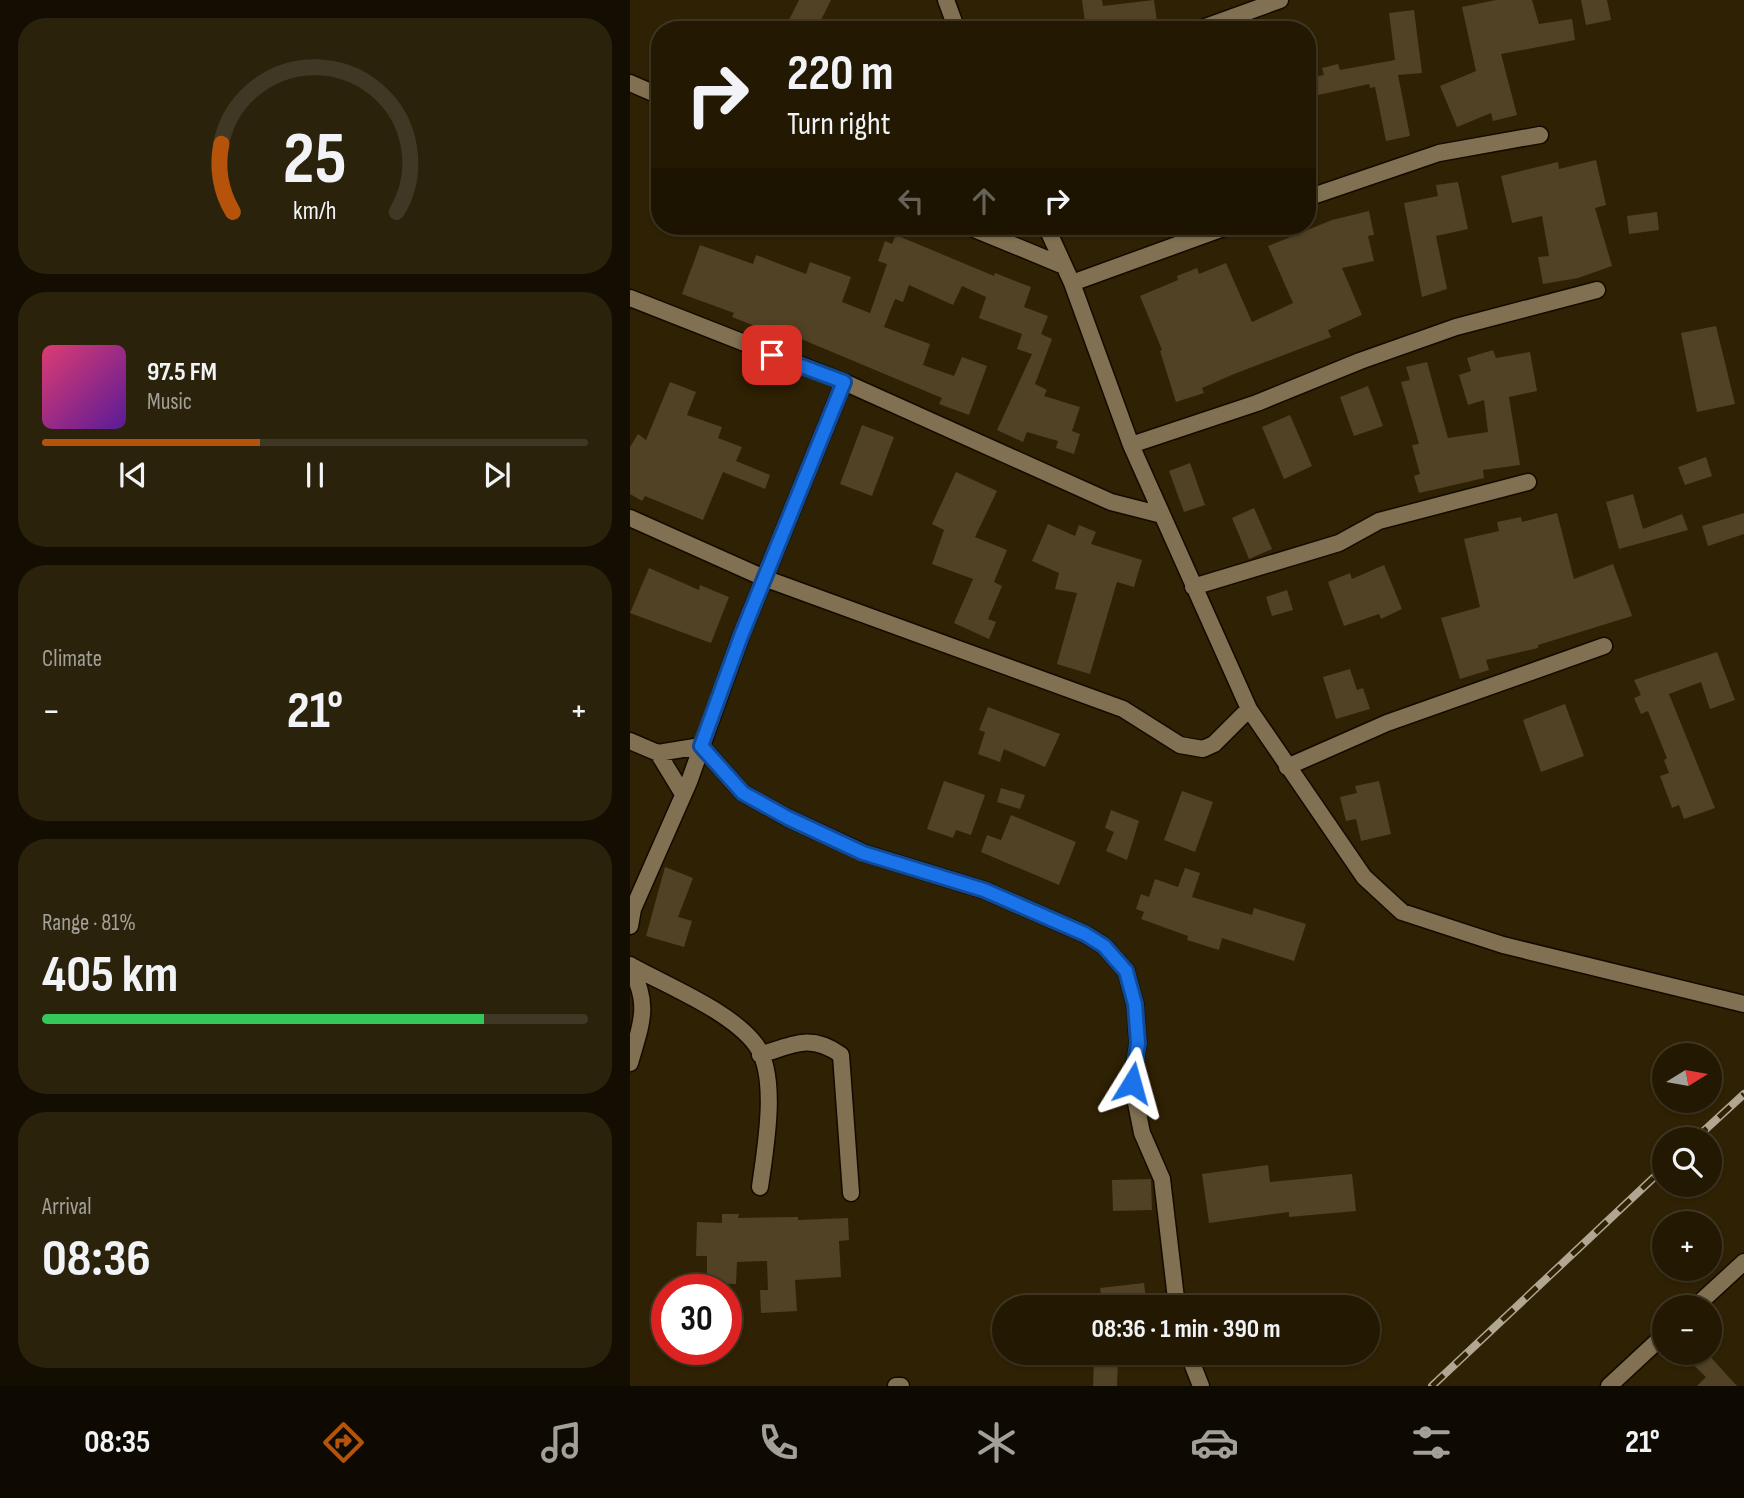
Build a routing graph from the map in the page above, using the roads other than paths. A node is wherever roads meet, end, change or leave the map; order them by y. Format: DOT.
graph roads {
  1 [pos="946,0"];
  2 [pos="1280,0"];
  3 [pos="954,21"];
  4 [pos="1222,21"];
  5 [pos="630,83"];
  6 [pos="651,92"];
  7 [pos="1540,135"];
  8 [pos="1316,195"];
  9 [pos="989,235"];
  10 [pos="1050,235"];
  11 [pos="1204,235"];
  12 [pos="1064,266"];
  13 [pos="1072,283"];
  14 [pos="1597,290"];
  15 [pos="630,298"];
  16 [pos="844,382"];
  17 [pos="1131,445"];
  18 [pos="1528,482"];
  19 [pos="1163,515"];
  20 [pos="630,518"];
  21 [pos="764,578"];
  22 [pos="1193,587"];
  23 [pos="1604,646"];
  24 [pos="1249,709"];
  25 [pos="630,741"];
  26 [pos="701,746"];
  27 [pos="658,753"];
  28 [pos="1287,767"];
  29 [pos="683,794"];
  30 [pos="630,926"];
  31 [pos="630,966"];
  32 [pos="1744,1004"];
  33 [pos="760,1055"];
  34 [pos="630,1063"];
  35 [pos="760,1187"];
  36 [pos="851,1193"];
  37 [pos="1744,1262"];
  38 [pos="1176,1295"];
  39 [pos="1708,1295"];
  40 [pos="1652,1346"];
  41 [pos="1193,1365"];
  42 [pos="1201,1386"];
  43 [pos="1609,1386"];
  1 -- 3 [label="street"];
  2 -- 4 [label="street"];
  5 -- 6 [label="street"];
  7 -- 8 [label="street"];
  9 -- 12 [label="street"];
  10 -- 12 [label="street"];
  11 -- 13 [label="street"];
  12 -- 13 [label="street"];
  13 -- 17 [label="street"];
  14 -- 17 [label="street"];
  15 -- 16 [label="street"];
  16 -- 19 [label="street"];
  16 -- 21 [label="street"];
  17 -- 19 [label="street"];
  18 -- 22 [label="street"];
  19 -- 22 [label="street"];
  20 -- 21 [label="street"];
  21 -- 24 [label="street"];
  21 -- 26 [label="street"];
  22 -- 24 [label="street"];
  23 -- 28 [label="street"];
  24 -- 28 [label="street"];
  25 -- 27 [label="street"];
  26 -- 27 [label="street"];
  26 -- 29 [label="street"];
  26 -- 38 [label="street"];
  27 -- 29 [label="street"];
  28 -- 32 [label="street"];
  29 -- 30 [label="street"];
  31 -- 33 [label="street"];
  31 -- 34 [label="street"];
  33 -- 35 [label="street"];
  33 -- 36 [label="street"];
  37 -- 39 [label="street"];
  40 -- 43 [label="street"];
  41 -- 42 [label="street"];
}
